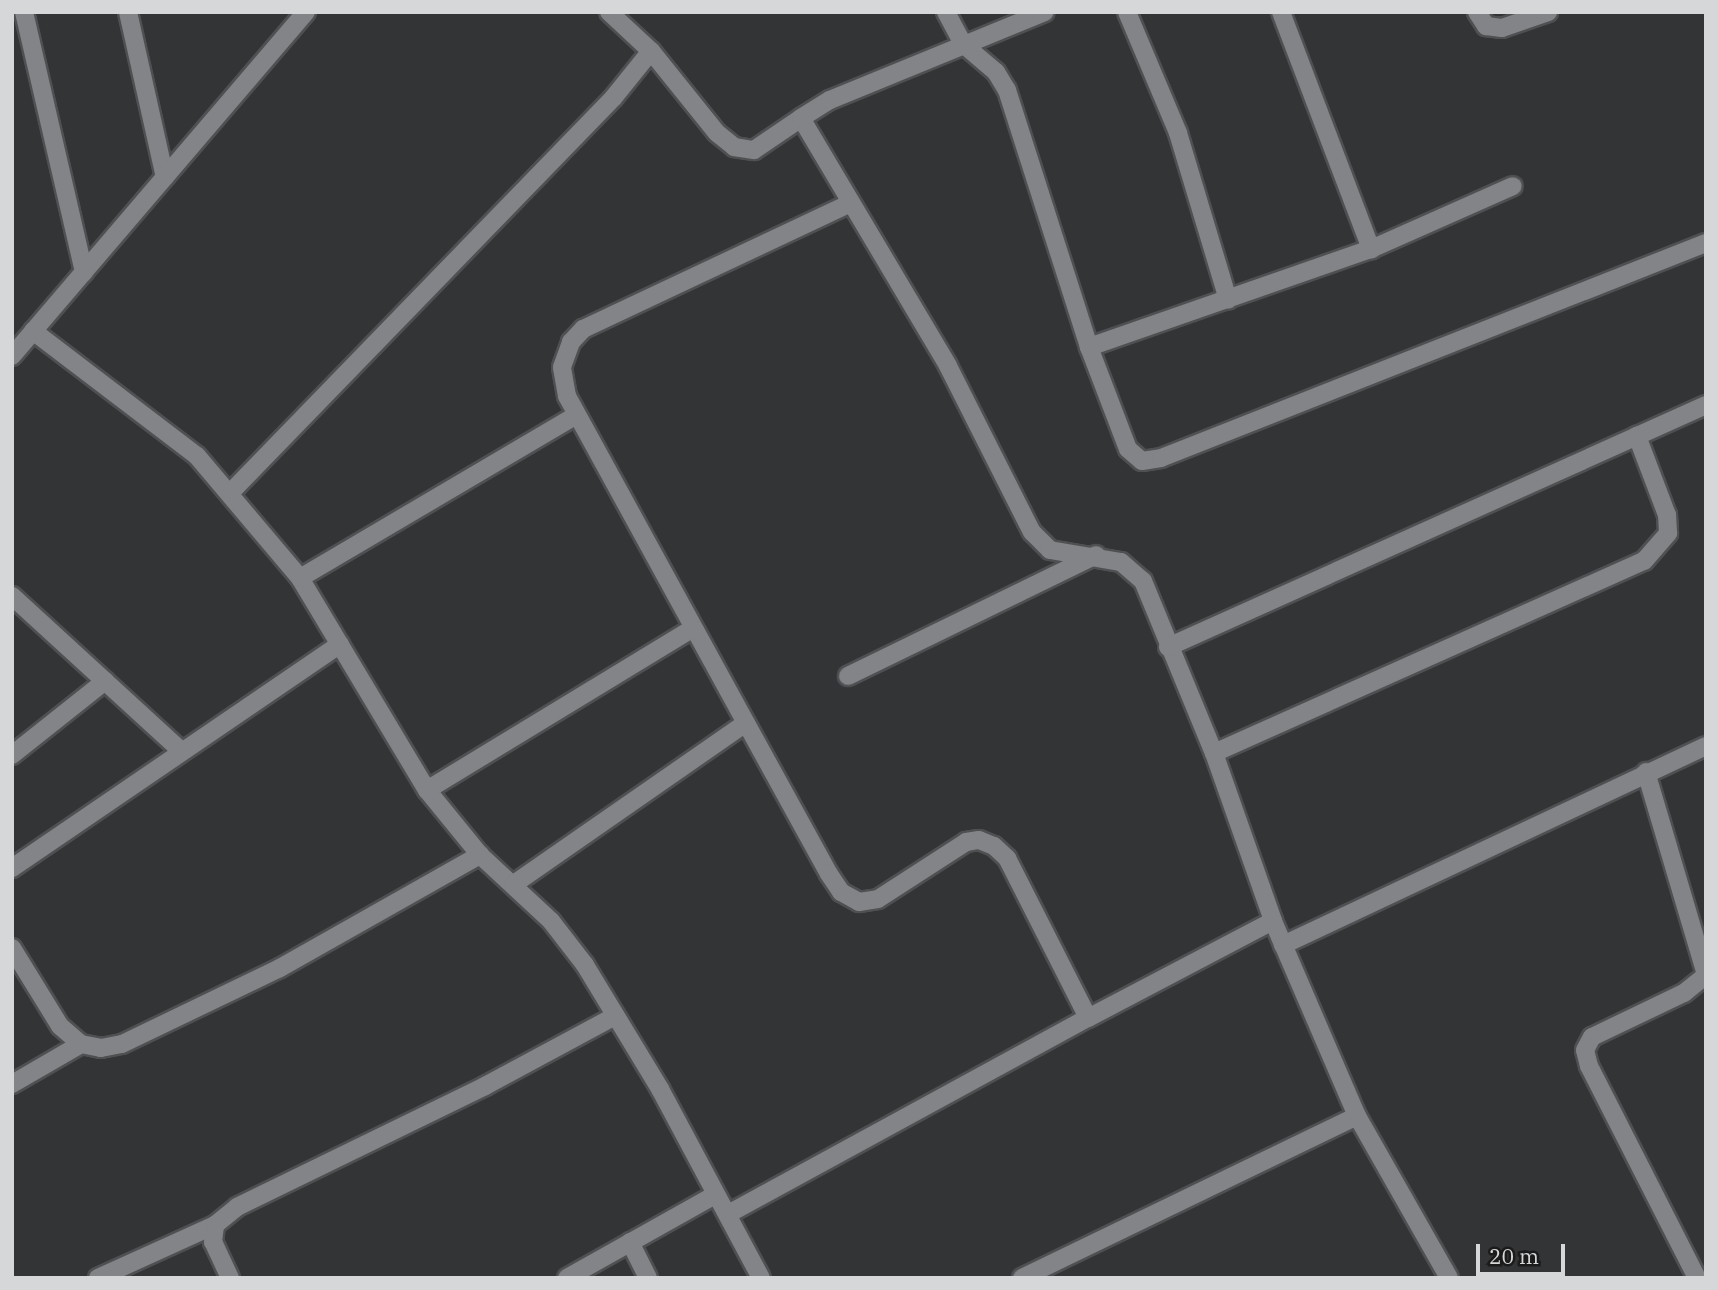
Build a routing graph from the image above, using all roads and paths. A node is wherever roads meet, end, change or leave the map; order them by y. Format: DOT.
graph roads {
  1 [pos="24,12"];
  2 [pos="128,12"];
  3 [pos="306,12"];
  4 [pos="609,12"];
  5 [pos="946,12"];
  6 [pos="1045,12"];
  7 [pos="1127,12"];
  8 [pos="1281,12"];
  9 [pos="1477,12"];
  10 [pos="1548,12"];
  11 [pos="963,44"];
  12 [pos="652,51"];
  13 [pos="801,118"];
  14 [pos="165,177"];
  15 [pos="1513,186"];
  16 [pos="851,202"];
  17 [pos="1706,243"];
  18 [pos="1370,248"];
  19 [pos="84,272"];
  20 [pos="1228,300"];
  21 [pos="33,331"];
  22 [pos="1089,347"];
  23 [pos="12,356"];
  24 [pos="1706,405"];
  25 [pos="577,415"];
  26 [pos="1637,436"];
  27 [pos="231,492"];
  28 [pos="1096,555"];
  29 [pos="300,578"];
  30 [pos="12,596"];
  31 [pos="693,628"];
  32 [pos="340,644"];
  33 [pos="1168,647"];
  34 [pos="848,676"];
  35 [pos="105,681"];
  36 [pos="746,723"];
  37 [pos="1706,746"];
  38 [pos="181,751"];
  39 [pos="1214,753"];
  40 [pos="12,755"];
  41 [pos="1646,772"];
  42 [pos="427,790"];
  43 [pos="480,855"];
  44 [pos="12,867"];
  45 [pos="514,884"];
  46 [pos="1273,921"];
  47 [pos="1283,945"];
  48 [pos="12,948"];
  49 [pos="1706,975"];
  50 [pos="615,1016"];
  51 [pos="1088,1018"];
  52 [pos="81,1044"];
  53 [pos="12,1084"];
  54 [pos="1357,1116"];
  55 [pos="715,1195"];
  56 [pos="729,1214"];
  57 [pos="215,1225"];
  58 [pos="630,1242"];
  59 [pos="98,1278"];
  60 [pos="230,1278"];
  61 [pos="567,1278"];
  62 [pos="648,1278"];
  63 [pos="761,1278"];
  64 [pos="1022,1278"];
  65 [pos="1449,1278"];
  66 [pos="1697,1278"];
  1 -- 19 [label="street"];
  2 -- 14 [label="street"];
  3 -- 14 [label="street"];
  4 -- 12 [label="street"];
  5 -- 11 [label="street"];
  6 -- 11 [label="street"];
  7 -- 20 [label="street"];
  8 -- 18 [label="street"];
  9 -- 10 [label="street"];
  11 -- 13 [label="street"];
  11 -- 22 [label="street"];
  12 -- 13 [label="street"];
  12 -- 27 [label="street"];
  13 -- 16 [label="street"];
  14 -- 19 [label="street"];
  15 -- 18 [label="street"];
  16 -- 25 [label="street"];
  16 -- 28 [label="street"];
  17 -- 22 [label="street"];
  18 -- 20 [label="street"];
  19 -- 21 [label="street"];
  20 -- 22 [label="street"];
  21 -- 23 [label="street"];
  21 -- 27 [label="street"];
  24 -- 26 [label="street"];
  25 -- 29 [label="street"];
  25 -- 31 [label="street"];
  26 -- 33 [label="street"];
  26 -- 39 [label="street"];
  27 -- 29 [label="street"];
  28 -- 33 [label="street"];
  28 -- 34 [label="street"];
  29 -- 32 [label="street"];
  30 -- 35 [label="street"];
  31 -- 36 [label="street"];
  31 -- 42 [label="street"];
  32 -- 38 [label="street"];
  32 -- 42 [label="street"];
  33 -- 39 [label="street"];
  35 -- 38 [label="street"];
  35 -- 40 [label="street"];
  36 -- 45 [label="street"];
  36 -- 51 [label="street"];
  37 -- 41 [label="street"];
  38 -- 44 [label="street"];
  39 -- 46 [label="street"];
  41 -- 47 [label="street"];
  41 -- 49 [label="street"];
  42 -- 43 [label="street"];
  43 -- 45 [label="street"];
  43 -- 52 [label="street"];
  45 -- 50 [label="street"];
  46 -- 47 [label="street"];
  46 -- 51 [label="street"];
  47 -- 54 [label="street"];
  48 -- 52 [label="street"];
  49 -- 66 [label="street"];
  50 -- 55 [label="street"];
  50 -- 57 [label="street"];
  51 -- 56 [label="street"];
  52 -- 53 [label="street"];
  54 -- 64 [label="street"];
  54 -- 65 [label="street"];
  55 -- 56 [label="street"];
  55 -- 58 [label="street"];
  56 -- 63 [label="street"];
  57 -- 59 [label="street"];
  57 -- 60 [label="street"];
  58 -- 61 [label="street"];
  58 -- 62 [label="street"];
}
